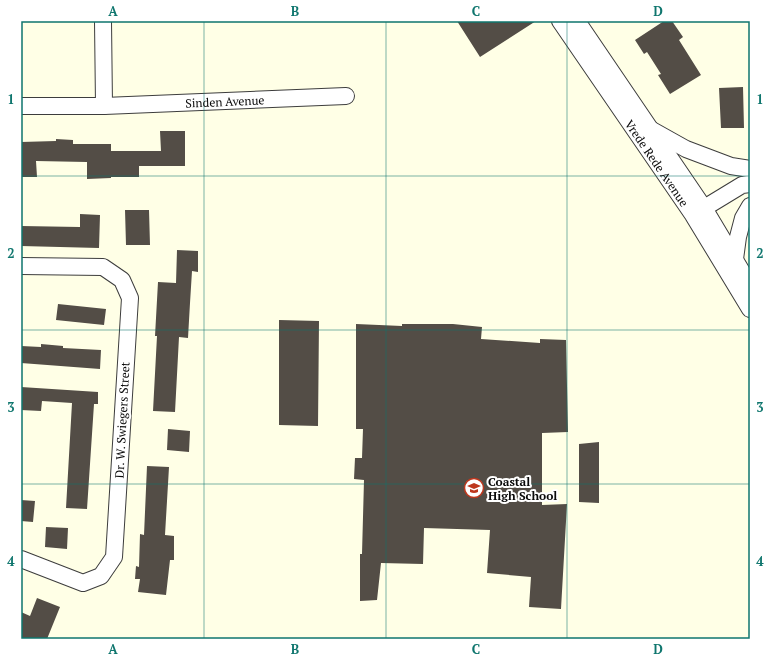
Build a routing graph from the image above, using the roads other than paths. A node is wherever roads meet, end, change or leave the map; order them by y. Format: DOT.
graph roads {
  1 [pos="103,21"];
  2 [pos="560,21"];
  3 [pos="577,21"];
  4 [pos="346,96"];
  5 [pos="21,106"];
  6 [pos="104,106"];
  7 [pos="649,128"];
  8 [pos="750,169"];
  9 [pos="750,184"];
  10 [pos="750,206"];
  11 [pos="698,212"];
  12 [pos="735,259"];
  13 [pos="21,266"];
  14 [pos="750,285"];
  15 [pos="750,309"];
  16 [pos="21,559"];
  1 -- 6 [label="street"];
  2 -- 11 [label="street, Vrede Rede Avenue"];
  3 -- 7 [label="street, Vrede Rede Avenue"];
  4 -- 6 [label="street, Sinden Avenue"];
  5 -- 6 [label="street, Sinden Avenue"];
  7 -- 8 [label="street"];
  7 -- 11 [label="street, Vrede Rede Avenue"];
  9 -- 11 [label="street"];
  10 -- 12 [label="street"];
  11 -- 12 [label="street, Vrede Rede Avenue"];
  11 -- 15 [label="street, Vrede Rede Avenue"];
  12 -- 14 [label="street, Vrede Rede Avenue"];
  13 -- 16 [label="street, Dr. W. Swiegers Street"];
}
